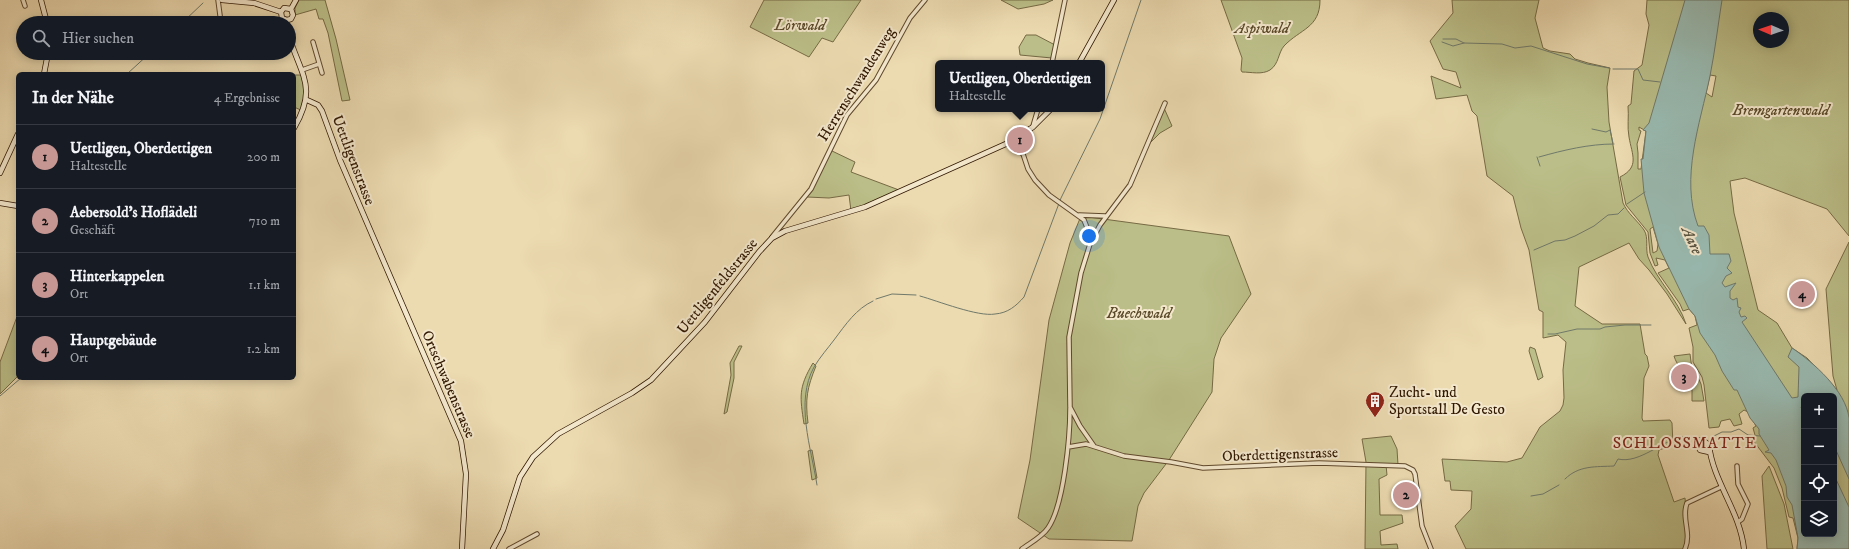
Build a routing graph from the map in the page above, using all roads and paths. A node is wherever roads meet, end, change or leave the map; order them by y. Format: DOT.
graph roads {
  1 [pos="23,0"];
  2 [pos="41,0"];
  3 [pos="218,0"];
  4 [pos="222,0"];
  5 [pos="296,0"];
  6 [pos="925,0"];
  7 [pos="1065,0"];
  8 [pos="1114,0"];
  9 [pos="25,6"];
  10 [pos="291,9"];
  11 [pos="281,12"];
  12 [pos="45,16"];
  13 [pos="219,16"];
  14 [pos="282,16"];
  15 [pos="292,16"];
  16 [pos="313,42"];
  17 [pos="296,54"];
  18 [pos="47,60"];
  19 [pos="1053,60"];
  20 [pos="1081,60"];
  21 [pos="319,64"];
  22 [pos="302,70"];
  23 [pos="44,72"];
  24 [pos="322,73"];
  25 [pos="306,100"];
  26 [pos="1165,103"];
  27 [pos="1037,112"];
  28 [pos="1048,112"];
  29 [pos="296,124"];
  30 [pos="1032,128"];
  31 [pos="16,138"];
  32 [pos="1008,143"];
  33 [pos="1023,154"];
  34 [pos="0,173"];
  35 [pos="0,203"];
  36 [pos="16,206"];
  37 [pos="1078,214"];
  38 [pos="1105,216"];
  39 [pos="784,222"];
  40 [pos="788,230"];
  41 [pos="372,236"];
  42 [pos="772,238"];
  43 [pos="1090,244"];
  44 [pos="1070,407"];
  45 [pos="1094,446"];
  46 [pos="1068,447"];
  47 [pos="1709,452"];
  48 [pos="1737,466"];
  49 [pos="1721,487"];
  50 [pos="1738,522"];
  51 [pos="537,534"];
  52 [pos="462,549"];
  53 [pos="493,549"];
  54 [pos="509,549"];
  55 [pos="1022,549"];
  56 [pos="1431,549"];
  57 [pos="1685,549"];
  58 [pos="1744,549"];
  1 -- 9 [label="street"];
  2 -- 12 [label="main road"];
  3 -- 13 [label="street"];
  4 -- 11 [label="main road"];
  5 -- 10 [label="main road"];
  6 -- 39 [label="street, Herrenschwandenweg"];
  7 -- 19 [label="street"];
  8 -- 20 [label="main road"];
  10 -- 11 [label="main road"];
  10 -- 15 [label="main road"];
  11 -- 14 [label="main road"];
  16 -- 21 [label="street"];
  17 -- 22 [label="main road"];
  18 -- 23 [label="main road"];
  21 -- 22 [label="street"];
  21 -- 24 [label="street"];
  22 -- 25 [label="main road"];
  25 -- 29 [label="main road"];
  25 -- 41 [label="main road, Uettligenstrasse"];
  26 -- 38 [label="street"];
  27 -- 30 [label="street"];
  28 -- 30 [label="main road, Uettligenfeldstrasse"];
  30 -- 32 [label="main road, Uettligenfeldstrasse"];
  30 -- 33 [label="street"];
  31 -- 34 [label="main road"];
  32 -- 33 [label="street"];
  32 -- 40 [label="main road, Uettligenfeldstrasse"];
  33 -- 37 [label="street"];
  35 -- 36 [label="main road"];
  37 -- 38 [label="street"];
  37 -- 43 [label="street"];
  38 -- 43 [label="street"];
  39 -- 40 [label="street"];
  39 -- 42 [label="street, Herrenschwandenweg"];
  40 -- 42 [label="main road, Uettligenfeldstrasse"];
  41 -- 52 [label="main road, Ortschwabenstrasse"];
  42 -- 53 [label="main road, Uettligenfeldstrasse"];
  43 -- 44 [label="street"];
  44 -- 45 [label="street"];
  44 -- 46 [label="street"];
  45 -- 46 [label="street, Oberdettigenstrasse"];
  45 -- 56 [label="street, Oberdettigenstrasse"];
  46 -- 55 [label="street"];
  47 -- 49 [label="main road"];
  48 -- 50 [label="street"];
  49 -- 50 [label="main road"];
  49 -- 57 [label="street"];
  50 -- 58 [label="main road"];
  51 -- 54 [label="street"];
}
